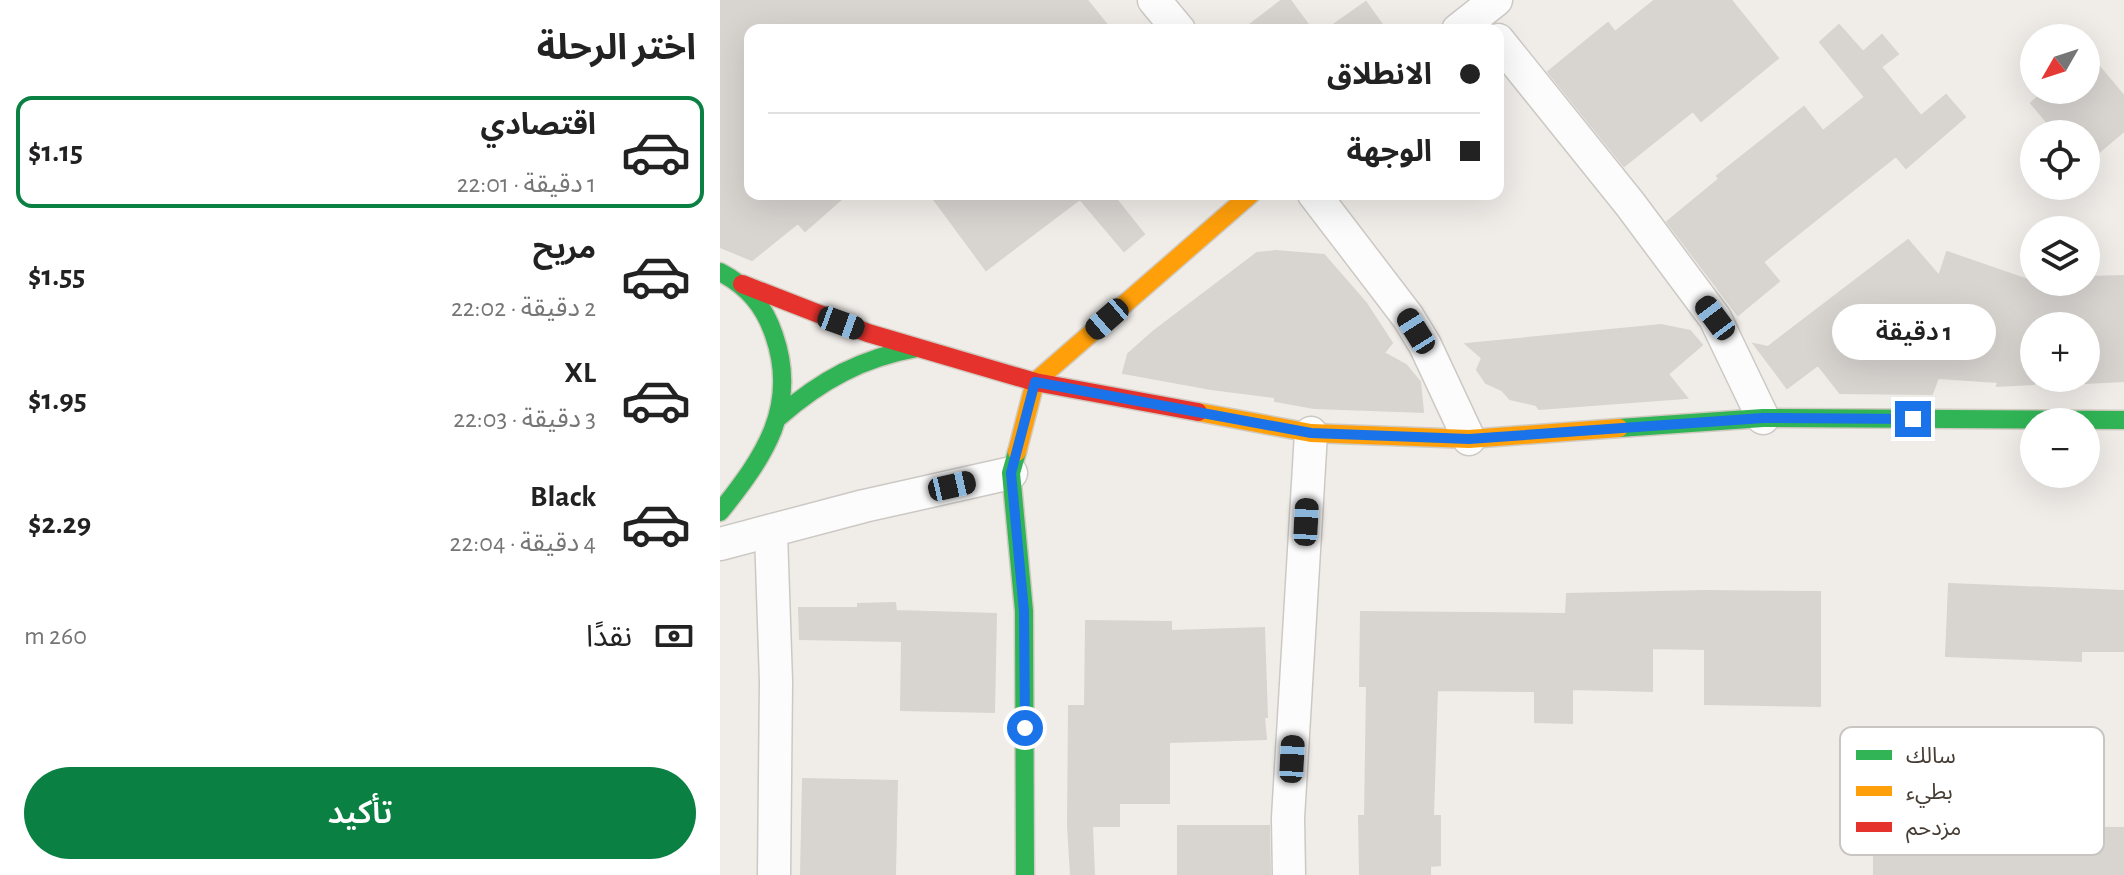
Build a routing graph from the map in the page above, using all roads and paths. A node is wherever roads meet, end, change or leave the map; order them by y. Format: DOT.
graph roads {
  1 [pos="1154,0"];
  2 [pos="1174,24"];
  3 [pos="1504,47"];
  4 [pos="1244,200"];
  5 [pos="1319,200"];
  6 [pos="720,272"];
  7 [pos="742,284"];
  8 [pos="917,348"];
  9 [pos="1035,382"];
  10 [pos="779,417"];
  11 [pos="1763,418"];
  12 [pos="2124,420"];
  13 [pos="1311,433"];
  14 [pos="1469,439"];
  15 [pos="1011,473"];
  16 [pos="720,512"];
  17 [pos="771,533"];
  18 [pos="720,544"];
  19 [pos="774,875"];
  20 [pos="1025,875"];
  21 [pos="1289,875"];
  1 -- 2 [label="street"];
  3 -- 11 [label="street"];
  4 -- 9 [label="street"];
  5 -- 14 [label="street"];
  6 -- 7 [label="street"];
  7 -- 8 [label="street"];
  7 -- 10 [label="street"];
  8 -- 9 [label="street"];
  8 -- 10 [label="street"];
  9 -- 13 [label="street"];
  9 -- 15 [label="street"];
  10 -- 16 [label="street"];
  11 -- 12 [label="street"];
  11 -- 14 [label="street"];
  13 -- 14 [label="street"];
  13 -- 21 [label="street"];
  15 -- 17 [label="street"];
  15 -- 20 [label="street"];
  17 -- 18 [label="street"];
  17 -- 19 [label="street"];
}
